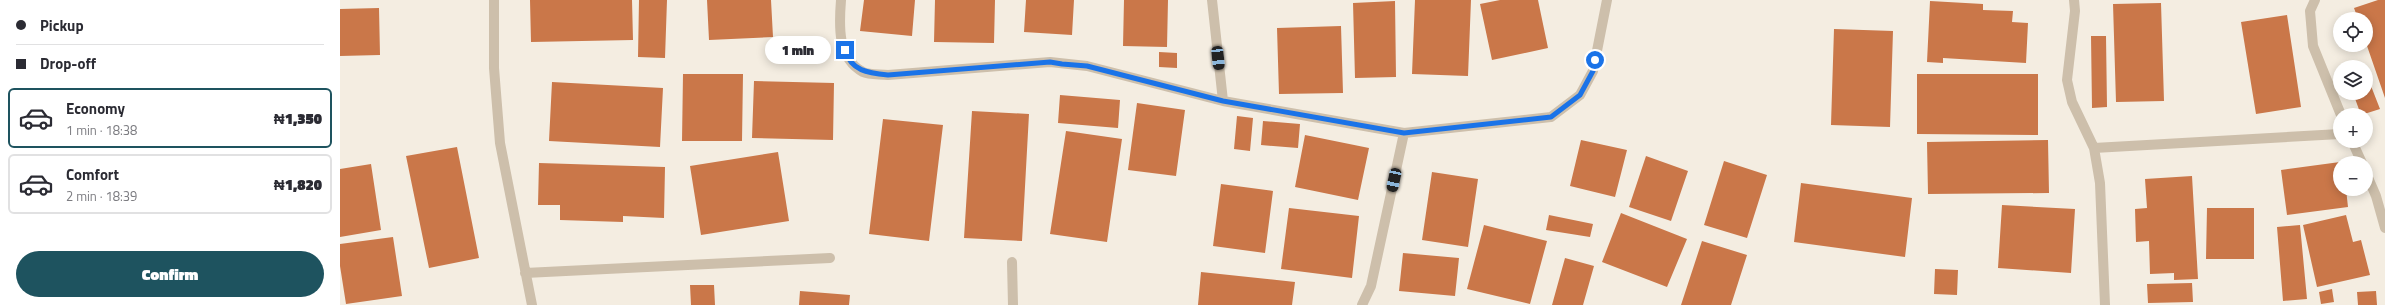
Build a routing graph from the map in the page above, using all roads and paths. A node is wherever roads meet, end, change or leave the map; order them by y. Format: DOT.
graph roads {
  1 [pos="494,0"];
  2 [pos="841,0"];
  3 [pos="1212,0"];
  4 [pos="1607,0"];
  5 [pos="2074,0"];
  6 [pos="2315,0"];
  7 [pos="1223,101"];
  8 [pos="2338,108"];
  9 [pos="1404,133"];
  10 [pos="2333,134"];
  11 [pos="2094,148"];
  12 [pos="2373,189"];
  13 [pos="2385,228"];
  14 [pos="830,258"];
  15 [pos="1012,262"];
  16 [pos="525,273"];
  17 [pos="532,305"];
  18 [pos="1013,305"];
  19 [pos="1362,305"];
  20 [pos="2105,305"];
  1 -- 16 [label="street"];
  2 -- 7 [label="street"];
  3 -- 7 [label="street"];
  4 -- 9 [label="street"];
  5 -- 11 [label="street"];
  6 -- 8 [label="street"];
  7 -- 9 [label="street"];
  9 -- 19 [label="street"];
  10 -- 11 [label="street"];
  11 -- 20 [label="street"];
  12 -- 13 [label="street"];
  14 -- 16 [label="street"];
  15 -- 18 [label="street"];
  16 -- 17 [label="street"];
}
